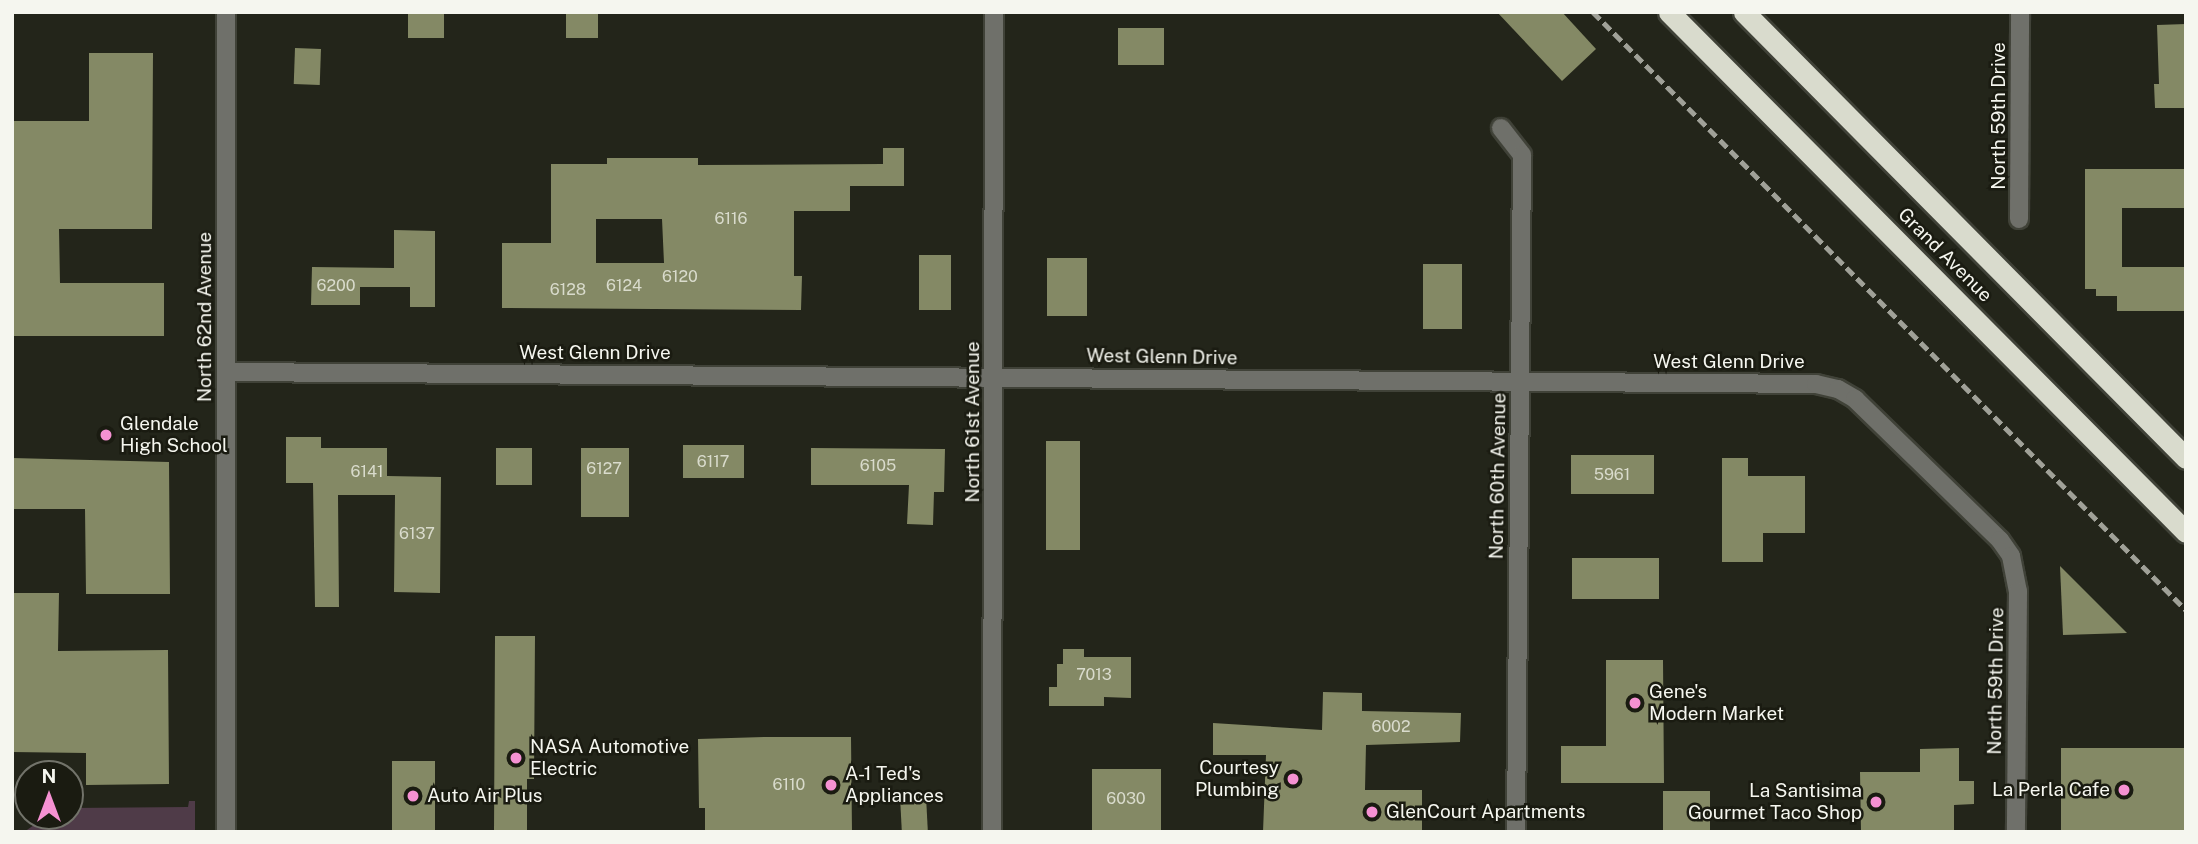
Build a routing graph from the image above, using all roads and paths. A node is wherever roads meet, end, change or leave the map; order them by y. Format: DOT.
graph roads {
  1 [pos="226,12"];
  2 [pos="994,12"];
  3 [pos="1669,12"];
  4 [pos="1744,12"];
  5 [pos="2020,12"];
  6 [pos="1501,128"];
  7 [pos="2019,219"];
  8 [pos="226,372"];
  9 [pos="994,376"];
  10 [pos="1520,382"];
  11 [pos="2186,458"];
  12 [pos="2186,532"];
  13 [pos="2017,573"];
  14 [pos="226,832"];
  15 [pos="992,832"];
  16 [pos="1516,832"];
  17 [pos="2016,832"];
  1 -- 8 [label="street, North 62nd Avenue"];
  2 -- 9 [label="street, North 61st Avenue"];
  3 -- 12 [label="highway, Grand Avenue"];
  4 -- 11 [label="highway, Grand Avenue"];
  5 -- 7 [label="street, North 59th Drive"];
  6 -- 10 [label="street, North 60th Avenue"];
  8 -- 9 [label="street, West Glenn Drive"];
  8 -- 14 [label="street, North 62nd Avenue"];
  9 -- 10 [label="street, West Glenn Drive"];
  9 -- 15 [label="street, North 61st Avenue"];
  10 -- 13 [label="street, West Glenn Drive"];
  10 -- 16 [label="street, North 60th Avenue"];
  13 -- 17 [label="street, North 59th Drive"];
}
